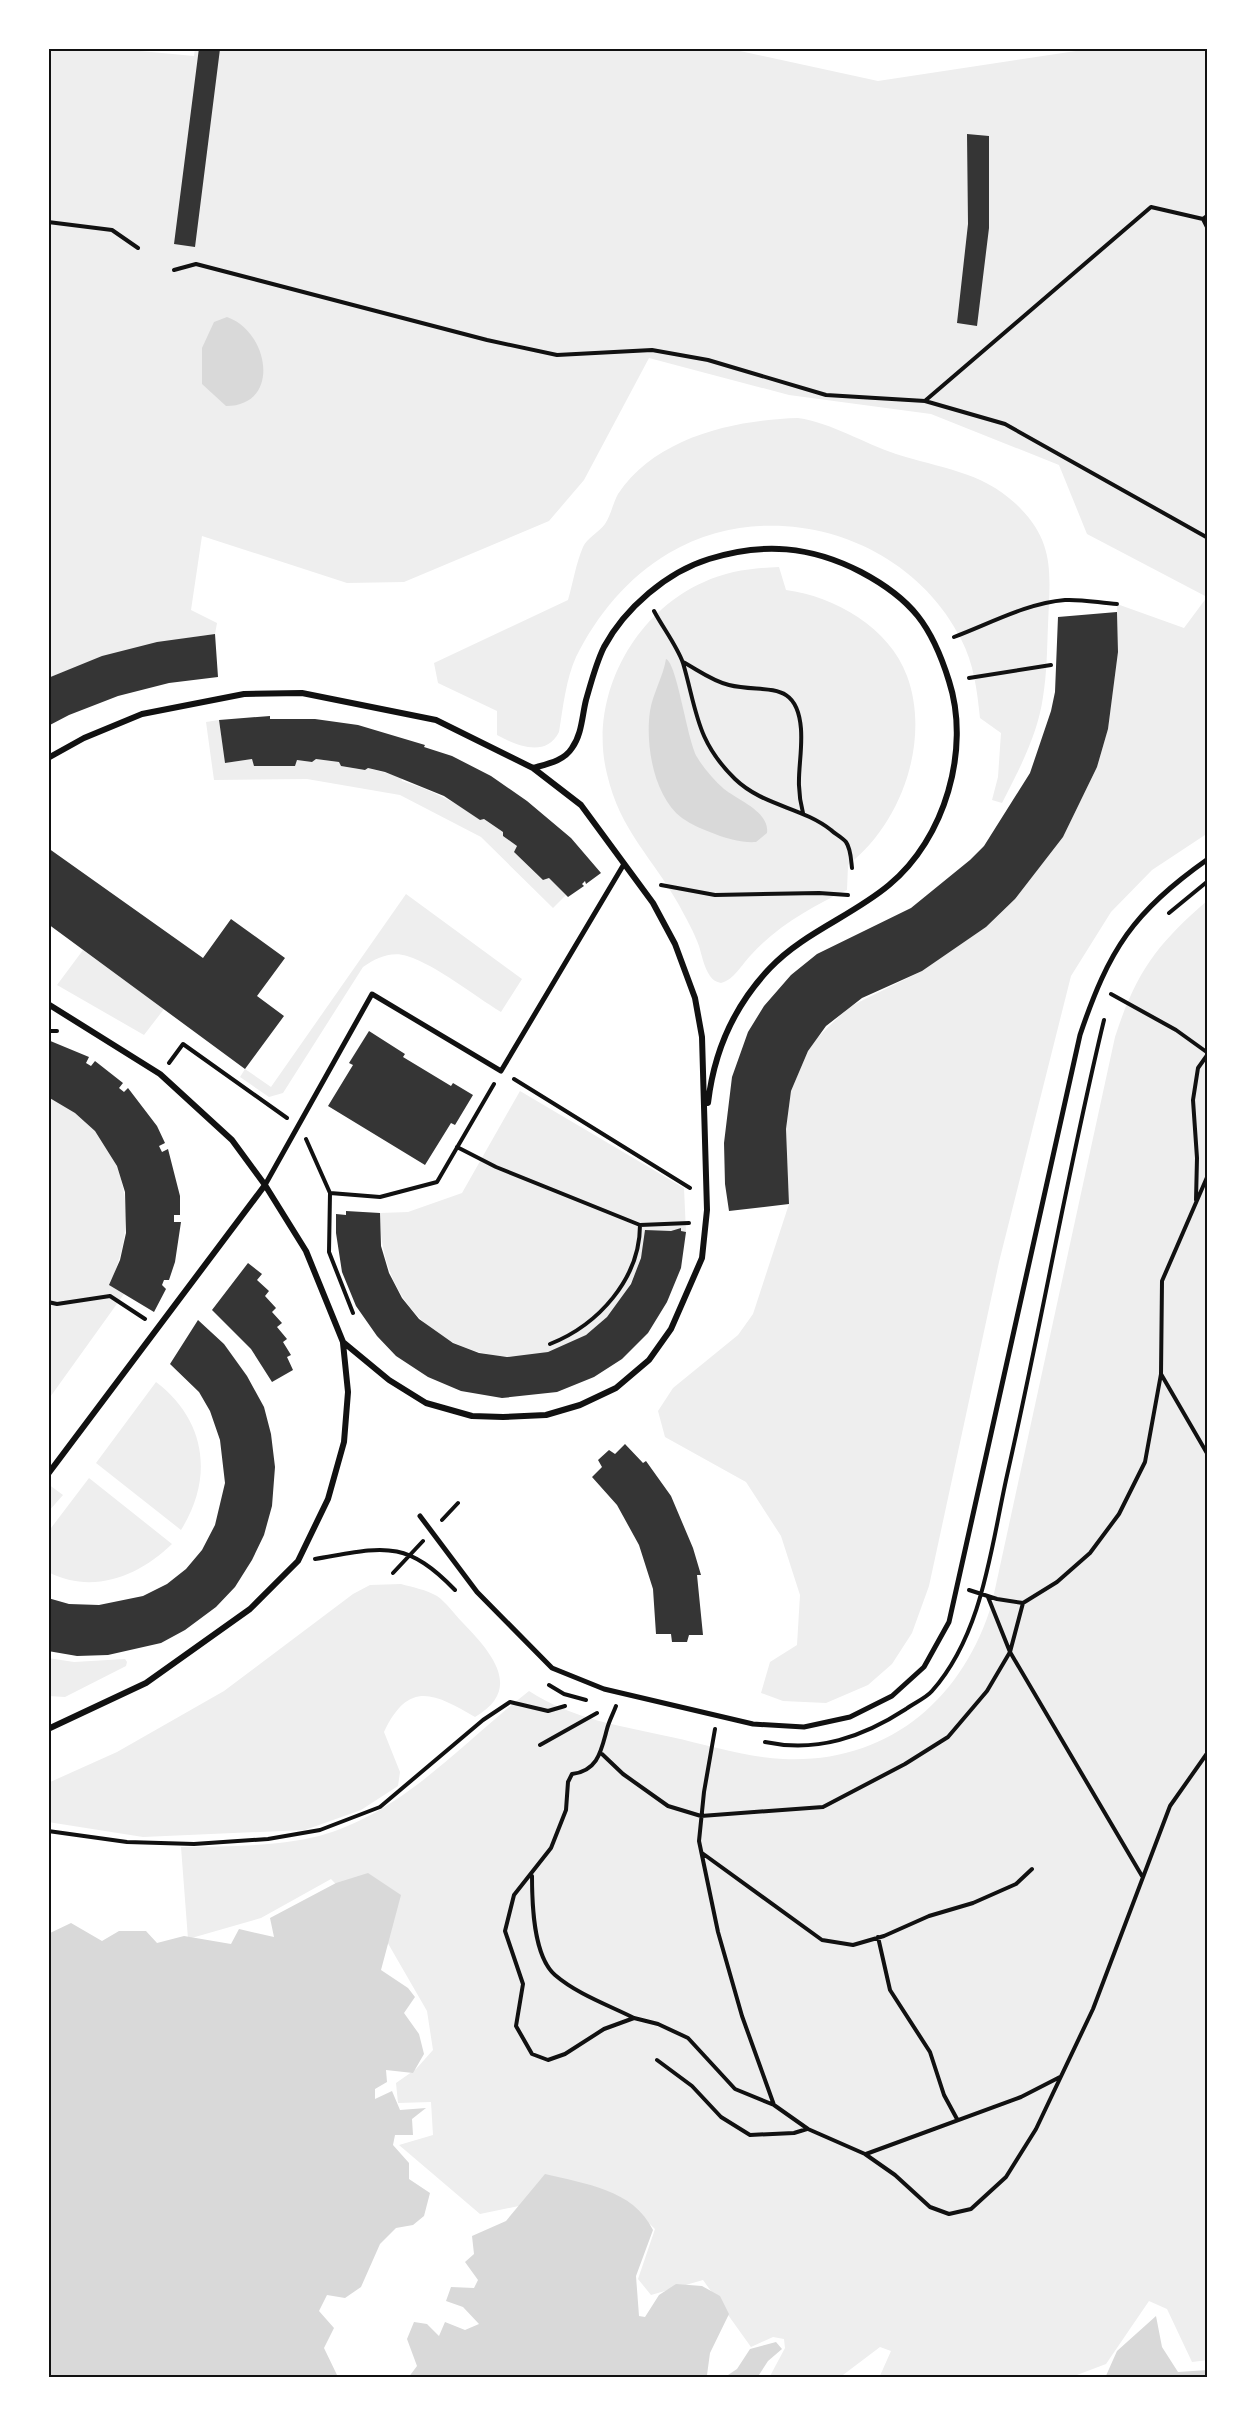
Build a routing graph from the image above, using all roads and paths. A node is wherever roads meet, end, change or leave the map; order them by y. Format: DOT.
graph roads {
  1 [pos="1208,215"];
  2 [pos="1203,219"];
  3 [pos="48,222"];
  4 [pos="1208,229"];
  5 [pos="138,248"];
  6 [pos="174,270"];
  7 [pos="925,401"];
  8 [pos="1208,538"];
  9 [pos="1117,604"];
  10 [pos="654,611"];
  11 [pos="954,637"];
  12 [pos="682,662"];
  13 [pos="1051,665"];
  14 [pos="969,678"];
  15 [pos="48,758"];
  16 [pos="533,768"];
  17 [pos="803,813"];
  18 [pos="1208,859"];
  19 [pos="624,864"];
  20 [pos="852,868"];
  21 [pos="1208,881"];
  22 [pos="662,885"];
  23 [pos="848,895"];
  24 [pos="1164,917"];
  25 [pos="1117,984"];
  26 [pos="1128,1003"];
  27 [pos="48,1004"];
  28 [pos="1108,1004"];
  29 [pos="1105,1014"];
  30 [pos="48,1030"];
  31 [pos="57,1031"];
  32 [pos="1208,1054"];
  33 [pos="169,1064"];
  34 [pos="501,1071"];
  35 [pos="706,1119"];
  36 [pos="298,1126"];
  37 [pos="457,1147"];
  38 [pos="1208,1174"];
  39 [pos="265,1185"];
  40 [pos="690,1186"];
  41 [pos="330,1193"];
  42 [pos="1196,1202"];
  43 [pos="689,1224"];
  44 [pos="640,1225"];
  45 [pos="48,1302"];
  46 [pos="353,1313"];
  47 [pos="151,1323"];
  48 [pos="343,1342"];
  49 [pos="550,1344"];
  50 [pos="1161,1374"];
  51 [pos="1208,1455"];
  52 [pos="48,1474"];
  53 [pos="420,1516"];
  54 [pos="298,1561"];
  55 [pos="957,1586"];
  56 [pos="980,1594"];
  57 [pos="459,1595"];
  58 [pos="987,1596"];
  59 [pos="1023,1603"];
  60 [pos="1010,1652"];
  61 [pos="544,1682"];
  62 [pos="620,1693"];
  63 [pos="595,1702"];
  64 [pos="605,1705"];
  65 [pos="565,1706"];
  66 [pos="615,1708"];
  67 [pos="627,1711"];
  68 [pos="597,1713"];
  69 [pos="718,1715"];
  70 [pos="48,1729"];
  71 [pos="704,1729"];
  72 [pos="715,1731"];
  73 [pos="726,1733"];
  74 [pos="757,1740"];
  75 [pos="540,1745"];
  76 [pos="1208,1752"];
  77 [pos="602,1754"];
  78 [pos="701,1816"];
  79 [pos="48,1831"];
  80 [pos="701,1852"];
  81 [pos="1032,1869"];
  82 [pos="532,1875"];
  83 [pos="1142,1877"];
  84 [pos="878,1937"];
  85 [pos="634,2018"];
  86 [pos="657,2060"];
  87 [pos="1060,2077"];
  88 [pos="774,2105"];
  89 [pos="957,2119"];
  90 [pos="808,2129"];
  91 [pos="865,2154"];
  1 -- 2 [label="path"];
  2 -- 4 [label="path"];
  2 -- 7 [label="path"];
  3 -- 5 [label="path"];
  6 -- 7 [label="path"];
  7 -- 8 [label="path"];
  9 -- 11 [label="path"];
  10 -- 12 [label="path"];
  12 -- 17 [label="path"];
  12 -- 17 [label="path"];
  13 -- 14 [label="path"];
  15 -- 16 [label="street"];
  16 -- 19 [label="street"];
  16 -- 35 [label="street"];
  17 -- 20 [label="path"];
  18 -- 55 [label="street"];
  19 -- 34 [label="street"];
  19 -- 35 [label="street"];
  21 -- 24 [label="path"];
  22 -- 23 [label="path"];
  25 -- 28 [label="path"];
  26 -- 32 [label="path"];
  27 -- 39 [label="street"];
  29 -- 56 [label="path"];
  30 -- 31 [label="path"];
  32 -- 42 [label="path"];
  33 -- 36 [label="path"];
  34 -- 36 [label="street"];
  34 -- 37 [label="path"];
  34 -- 40 [label="path"];
  35 -- 48 [label="street"];
  36 -- 39 [label="street"];
  36 -- 41 [label="path"];
  37 -- 41 [label="path"];
  37 -- 44 [label="path"];
  38 -- 42 [label="path"];
  39 -- 48 [label="street"];
  39 -- 52 [label="street"];
  41 -- 46 [label="path"];
  42 -- 50 [label="path"];
  43 -- 44 [label="path"];
  44 -- 49 [label="path"];
  45 -- 47 [label="path"];
  48 -- 54 [label="street"];
  50 -- 51 [label="path"];
  50 -- 59 [label="path"];
  53 -- 62 [label="street"];
  54 -- 57 [label="path"];
  54 -- 70 [label="street"];
  55 -- 56 [label="path"];
  55 -- 69 [label="street"];
  56 -- 58 [label="path"];
  56 -- 74 [label="path"];
  58 -- 59 [label="path"];
  58 -- 60 [label="path"];
  59 -- 60 [label="path"];
  60 -- 78 [label="path"];
  60 -- 83 [label="path"];
  61 -- 63 [label="path"];
  62 -- 66 [label="path"];
  62 -- 69 [label="street"];
  64 -- 66 [label="path"];
  65 -- 79 [label="path"];
  66 -- 67 [label="path"];
  66 -- 77 [label="path"];
  68 -- 75 [label="path"];
  69 -- 72 [label="path"];
  71 -- 72 [label="path"];
  72 -- 73 [label="path"];
  72 -- 78 [label="path"];
  76 -- 83 [label="path"];
  77 -- 78 [label="path"];
  77 -- 82 [label="path"];
  78 -- 80 [label="path"];
  80 -- 84 [label="path"];
  80 -- 88 [label="path"];
  81 -- 84 [label="path"];
  82 -- 85 [label="path"];
  82 -- 85 [label="path"];
  83 -- 87 [label="path"];
  84 -- 89 [label="path"];
  85 -- 88 [label="path"];
  86 -- 90 [label="path"];
  87 -- 89 [label="path"];
  87 -- 91 [label="path"];
  88 -- 90 [label="path"];
  89 -- 91 [label="path"];
  90 -- 91 [label="path"];
}
